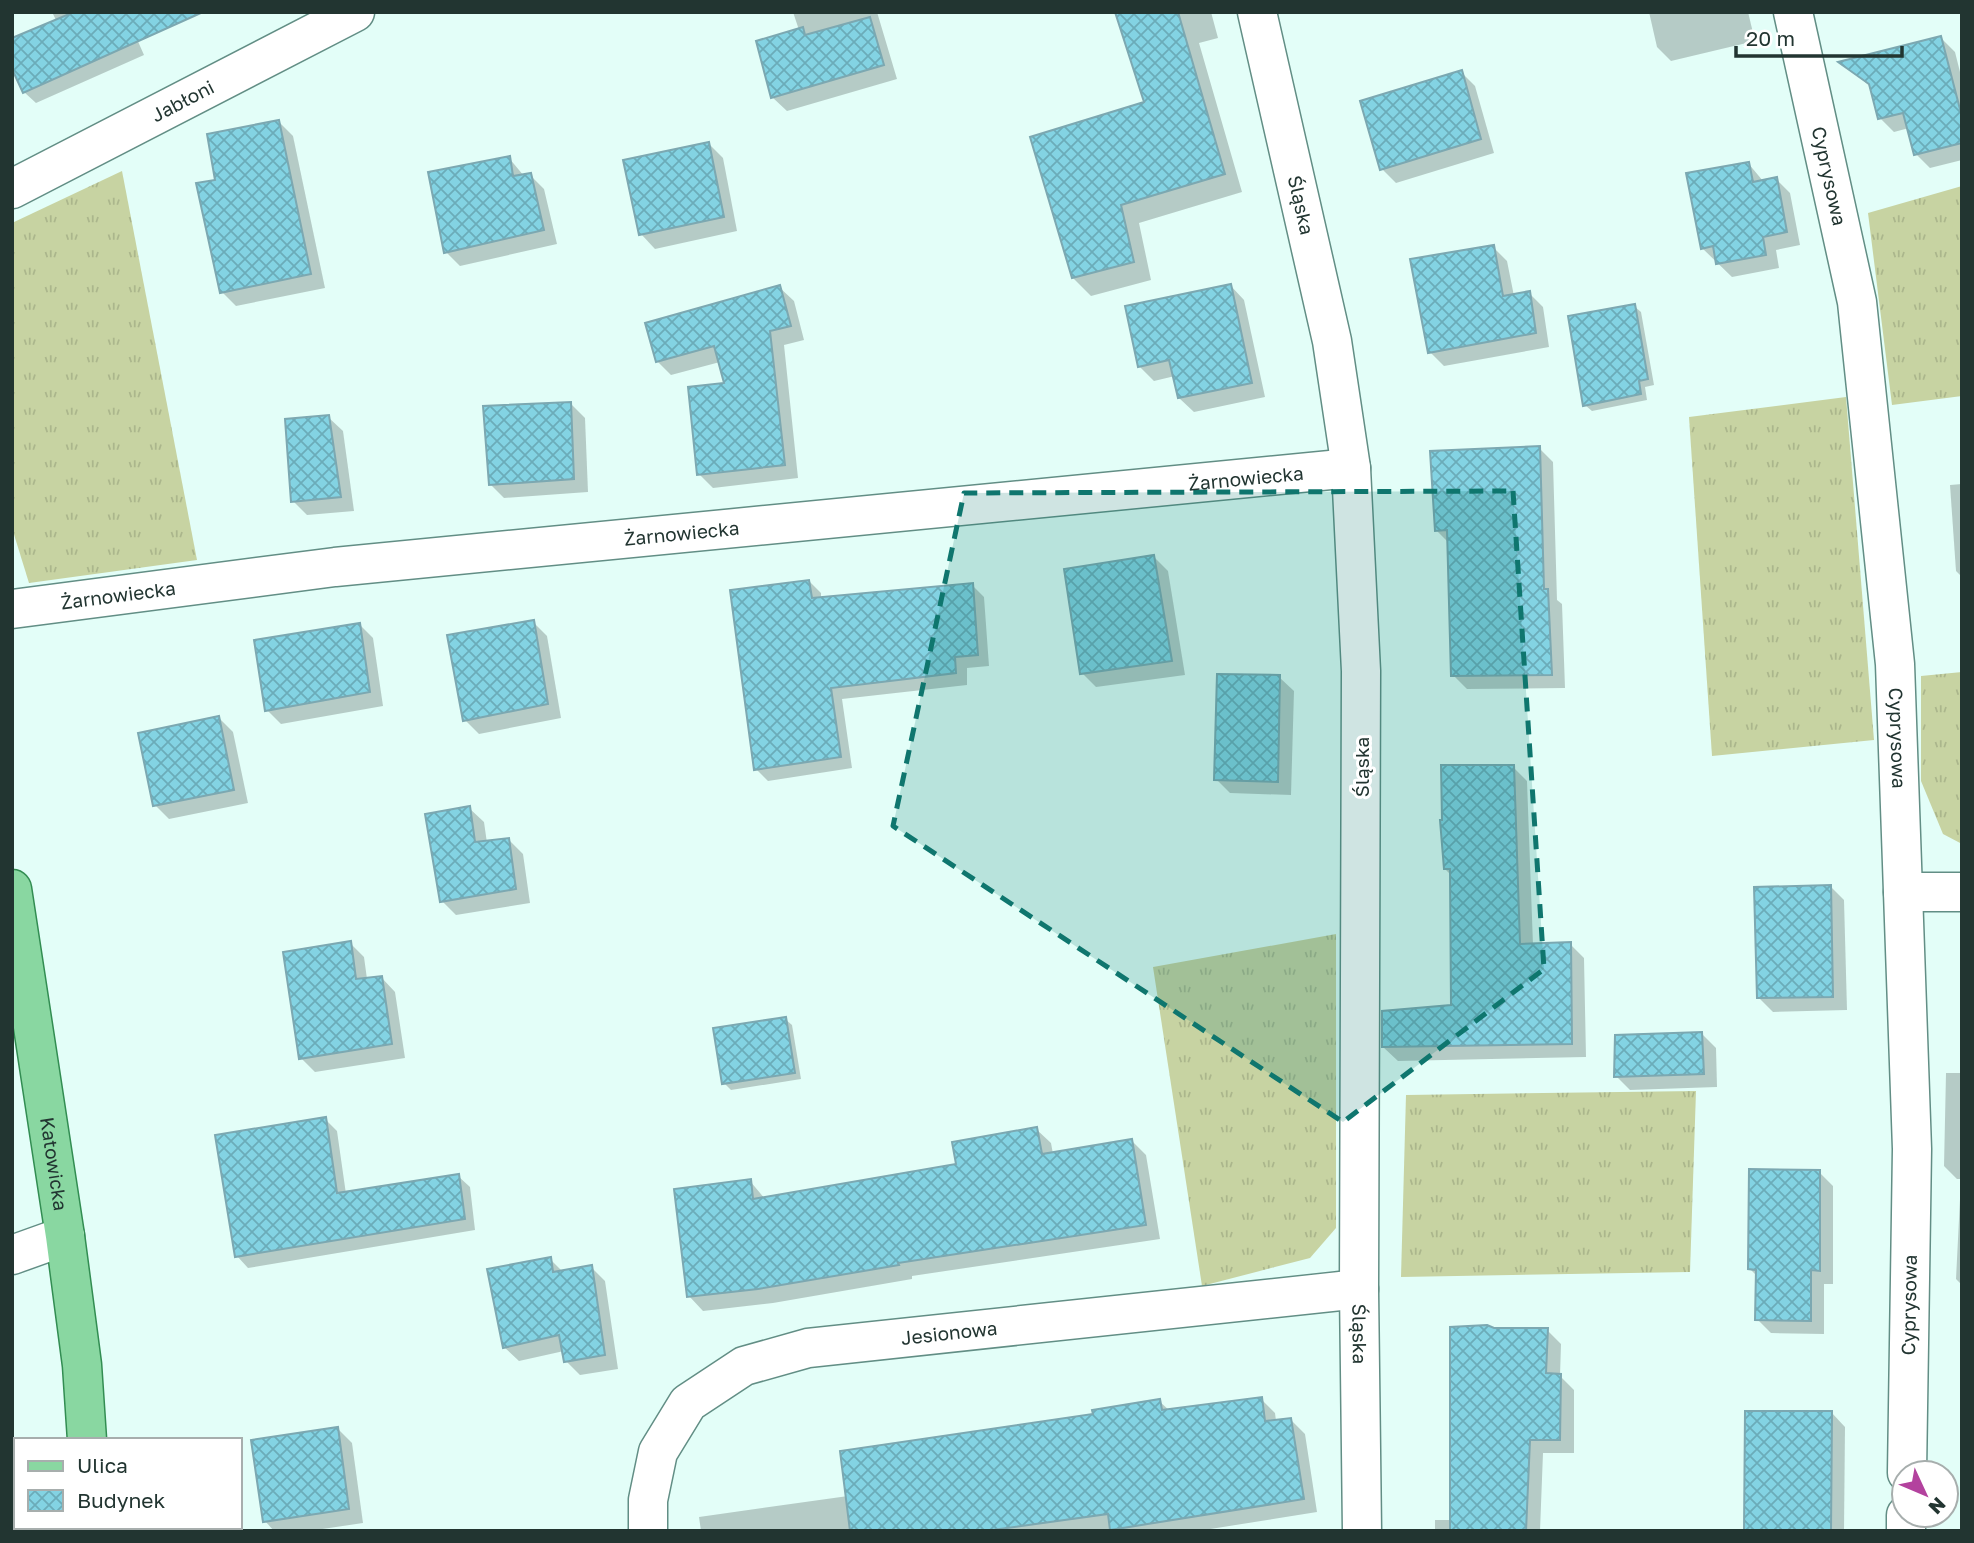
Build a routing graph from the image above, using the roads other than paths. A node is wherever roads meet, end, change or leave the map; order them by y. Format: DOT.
graph roads {
  1 [pos="355,12"];
  2 [pos="1257,12"];
  3 [pos="1793,12"];
  4 [pos="12,189"];
  5 [pos="1351,468"];
  6 [pos="12,609"];
  7 [pos="12,889"];
  8 [pos="1903,892"];
  9 [pos="1962,892"];
  10 [pos="65,1236"];
  11 [pos="12,1255"];
  12 [pos="1359,1289"];
  13 [pos="87,1438"];
  14 [pos="1907,1459"];
  15 [pos="648,1531"];
  16 [pos="1362,1531"];
  1 -- 4 [label="street, Jabłoni"];
  2 -- 5 [label="street, Śląska"];
  3 -- 8 [label="street, Cyprysowa"];
  5 -- 6 [label="street, Żarnowiecka"];
  5 -- 12 [label="street, Śląska"];
  7 -- 10 [label="main road, Katowicka"];
  8 -- 9 [label="street"];
  8 -- 14 [label="street, Cyprysowa"];
  10 -- 11 [label="street"];
  10 -- 13 [label="main road, Katowicka"];
  12 -- 15 [label="street, Jesionowa"];
  12 -- 16 [label="street, Śląska"];
}
